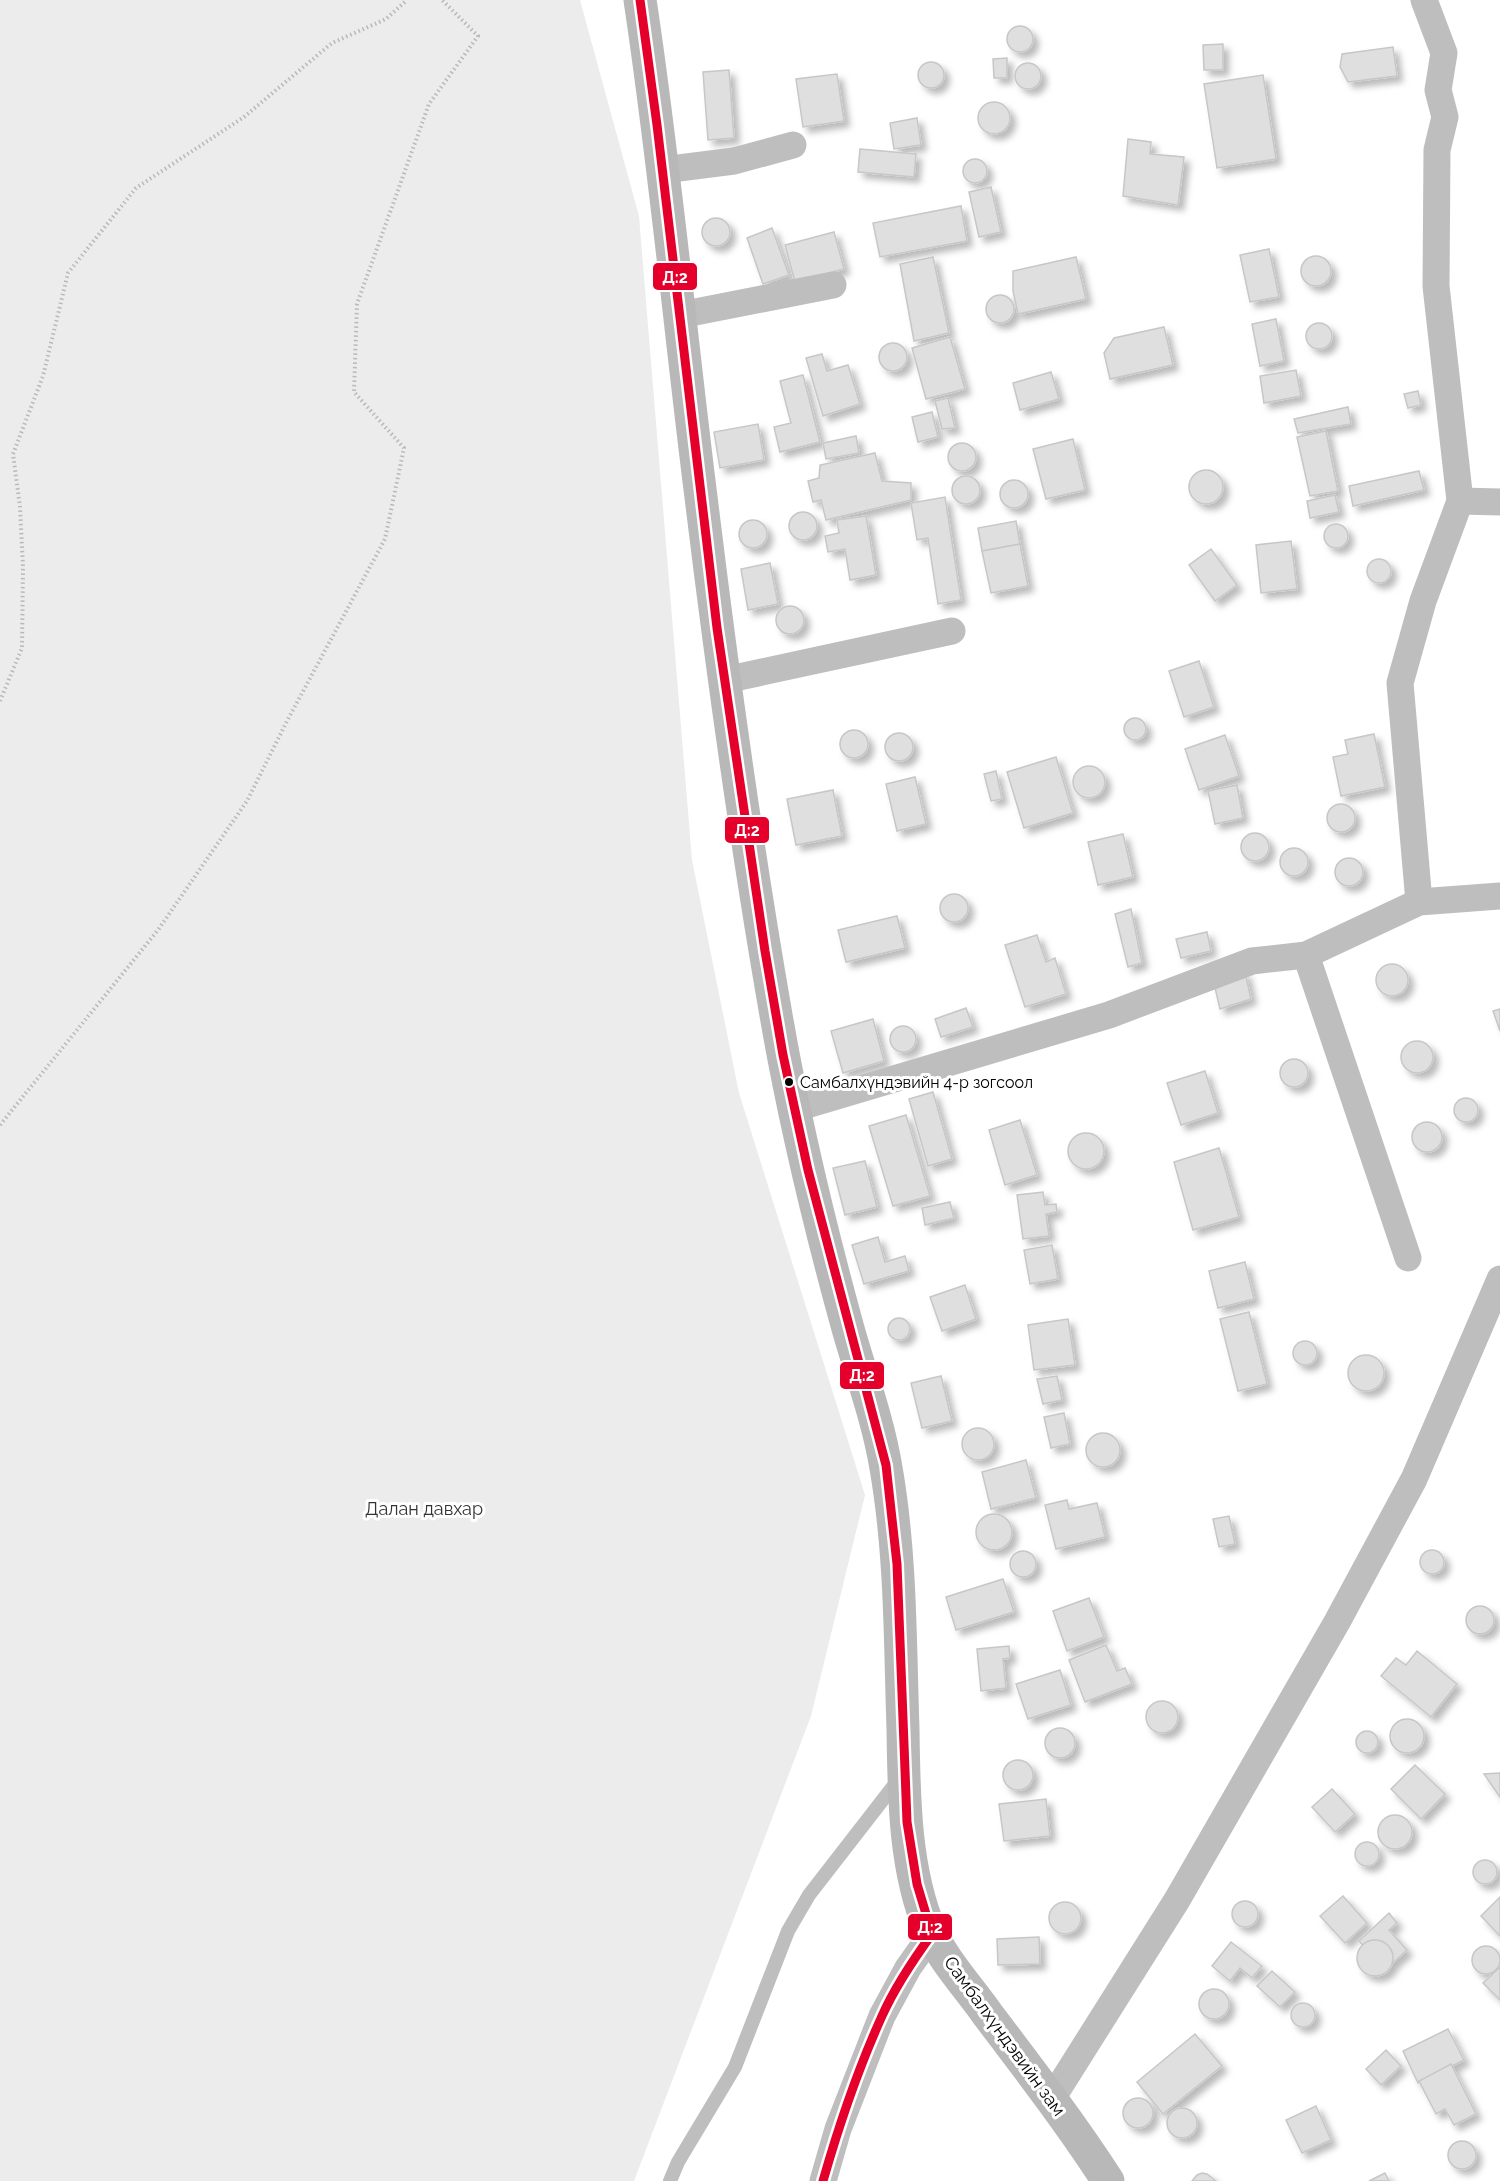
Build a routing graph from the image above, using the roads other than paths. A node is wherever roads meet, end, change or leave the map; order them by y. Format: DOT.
graph roads {
  1 [pos="640,0"];
  2 [pos="1424,0"];
  3 [pos="793,145"];
  4 [pos="663,170"];
  5 [pos="833,285"];
  6 [pos="680,315"];
  7 [pos="1461,501"];
  8 [pos="1500,502"];
  9 [pos="952,632"];
  10 [pos="725,680"];
  11 [pos="1500,896"];
  12 [pos="1419,902"];
  13 [pos="1306,955"];
  14 [pos="793,1109"];
  15 [pos="1408,1258"];
  16 [pos="1500,1280"];
  17 [pos="904,1773"];
  18 [pos="932,1934"];
  19 [pos="1051,2100"];
  20 [pos="670,2181"];
  21 [pos="823,2181"];
  22 [pos="1108,2181"];
  1 -- 4 [label="street, Самбалхүндэвийн зам"];
  2 -- 7 [label="street"];
  3 -- 4 [label="street"];
  4 -- 6 [label="street, Самбалхүндэвийн зам"];
  5 -- 6 [label="street"];
  6 -- 10 [label="street, Самбалхүндэвийн зам"];
  7 -- 8 [label="street"];
  7 -- 12 [label="street"];
  9 -- 10 [label="street"];
  10 -- 14 [label="street, Самбалхүндэвийн зам"];
  11 -- 12 [label="street"];
  12 -- 13 [label="street"];
  13 -- 14 [label="street"];
  13 -- 15 [label="street"];
  14 -- 17 [label="street, Самбалхүндэвийн зам"];
  16 -- 19 [label="street"];
  17 -- 18 [label="street, Самбалхүндэвийн зам"];
  17 -- 20 [label="lane"];
  18 -- 19 [label="street, Самбалхүндэвийн зам"];
  18 -- 21 [label="street"];
  19 -- 22 [label="street, Самбалхүндэвийн зам"];
}
